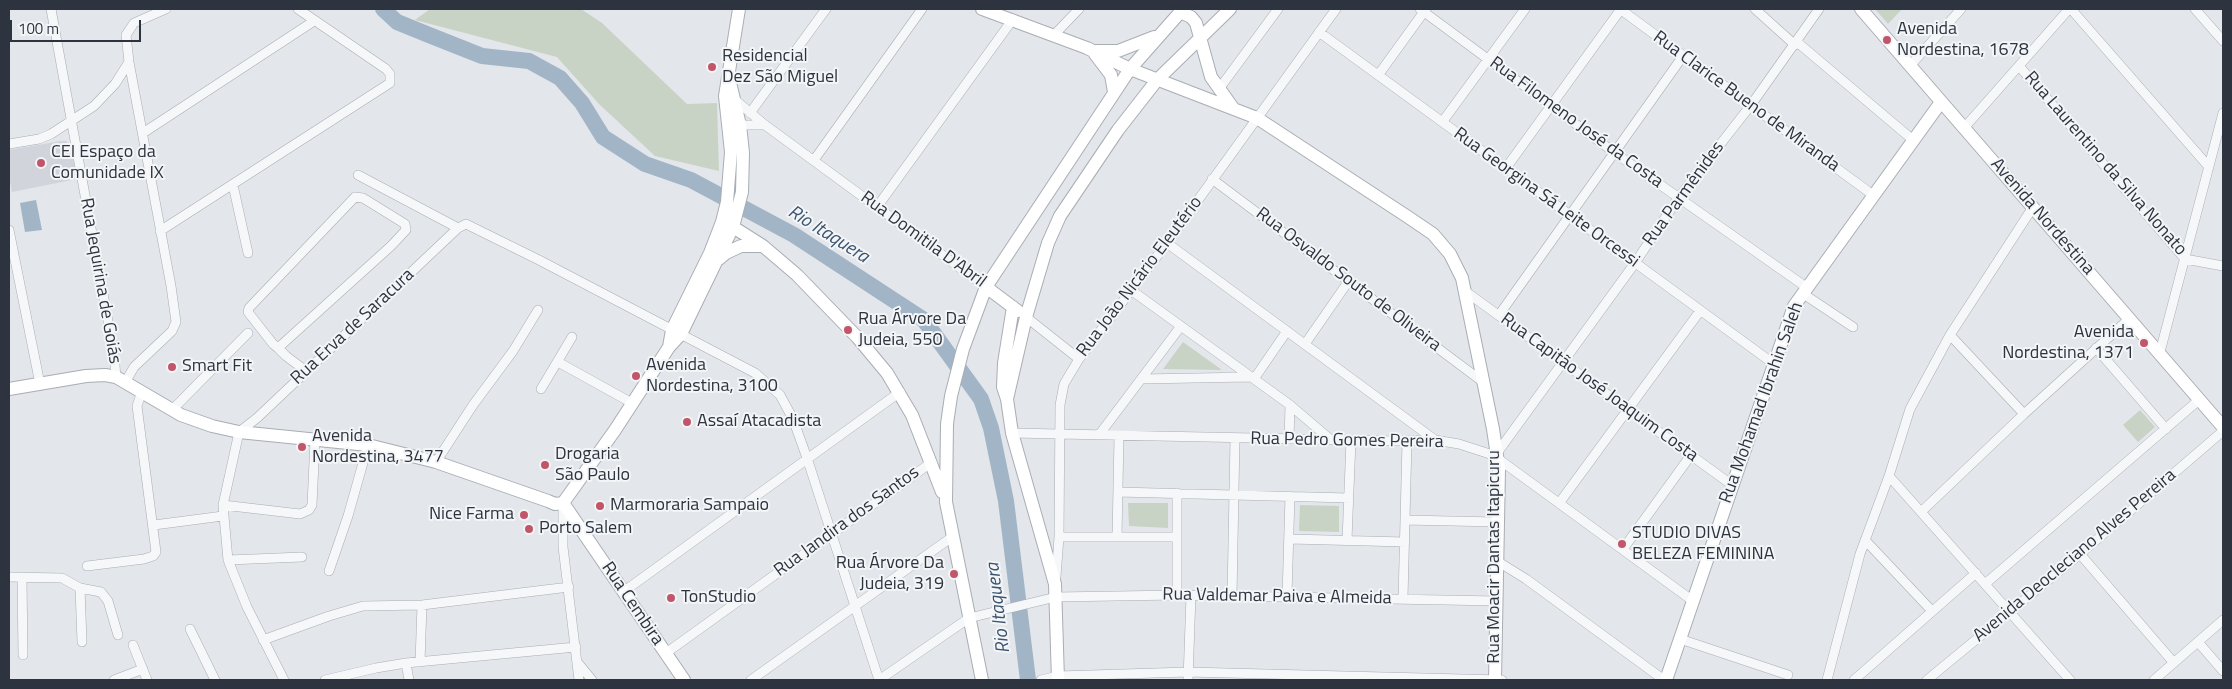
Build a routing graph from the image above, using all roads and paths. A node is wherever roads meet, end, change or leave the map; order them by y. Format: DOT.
graph roads {
  1 [pos="51,9"];
  2 [pos="166,9"];
  3 [pos="298,9"];
  4 [pos="738,9"];
  5 [pos="826,9"];
  6 [pos="922,9"];
  7 [pos="982,9"];
  8 [pos="1079,9"];
  9 [pos="1230,9"];
  10 [pos="1278,9"];
  11 [pos="1336,9"];
  12 [pos="1525,9"];
  13 [pos="1620,9"];
  14 [pos="1755,9"];
  15 [pos="1819,9"];
  16 [pos="1861,9"];
  17 [pos="1961,9"];
  18 [pos="2070,9"];
  19 [pos="2195,9"];
  20 [pos="1182,10"];
  21 [pos="1423,10"];
  22 [pos="1013,20"];
  23 [pos="314,21"];
  24 [pos="1319,32"];
  25 [pos="1054,35"];
  26 [pos="1159,35"];
  27 [pos="1200,36"];
  28 [pos="2223,41"];
  29 [pos="1796,44"];
  30 [pos="1087,48"];
  31 [pos="1684,56"];
  32 [pos="1488,60"];
  33 [pos="129,62"];
  34 [pos="1910,66"];
  35 [pos="2019,66"];
  36 [pos="1130,69"];
  37 [pos="1379,74"];
  38 [pos="729,78"];
  39 [pos="1157,80"];
  40 [pos="1219,89"];
  41 [pos="1114,92"];
  42 [pos="734,99"];
  43 [pos="1941,102"];
  44 [pos="1552,105"];
  45 [pos="1751,105"];
  46 [pos="1233,108"];
  47 [pos="750,113"];
  48 [pos="2223,113"];
  49 [pos="1257,118"];
  50 [pos="72,121"];
  51 [pos="1443,121"];
  52 [pos="765,125"];
  53 [pos="734,126"];
  54 [pos="1964,128"];
  55 [pos="143,133"];
  56 [pos="1913,140"];
  57 [pos="9,144"];
  58 [pos="1615,153"];
  59 [pos="814,160"];
  60 [pos="2209,166"];
  61 [pos="1506,168"];
  62 [pos="358,176"];
  63 [pos="1212,179"];
  64 [pos="233,185"];
  65 [pos="1873,194"];
  66 [pos="1678,197"];
  67 [pos="877,207"];
  68 [pos="2033,207"];
  69 [pos="1570,215"];
  70 [pos="730,218"];
  71 [pos="458,228"];
  72 [pos="9,230"];
  73 [pos="160,231"];
  74 [pos="1167,242"];
  75 [pos="763,246"];
  76 [pos="248,253"];
  77 [pos="719,259"];
  78 [pos="2184,259"];
  79 [pos="1635,263"];
  80 [pos="12,264"];
  81 [pos="2223,266"];
  82 [pos="1348,282"];
  83 [pos="986,287"];
  84 [pos="1131,290"];
  85 [pos="1804,290"];
  86 [pos="1465,291"];
  87 [pos="1012,307"];
  88 [pos="538,310"];
  89 [pos="1700,311"];
  90 [pos="1499,315"];
  91 [pos="1026,317"];
  92 [pos="2130,318"];
  93 [pos="1181,326"];
  94 [pos="1853,327"];
  95 [pos="1287,331"];
  96 [pos="676,332"];
  97 [pos="248,333"];
  98 [pos="1950,335"];
  99 [pos="572,337"];
  100 [pos="1305,344"];
  101 [pos="278,348"];
  102 [pos="2096,348"];
  103 [pos="2160,352"];
  104 [pos="1079,359"];
  105 [pos="558,362"];
  106 [pos="1563,362"];
  107 [pos="1774,364"];
  108 [pos="306,371"];
  109 [pos="1252,378"];
  110 [pos="121,379"];
  111 [pos="1141,380"];
  112 [pos="1483,382"];
  113 [pos="40,384"];
  114 [pos="9,389"];
  115 [pos="541,389"];
  116 [pos="142,391"];
  117 [pos="900,392"];
  118 [pos="1007,399"];
  119 [pos="2200,399"];
  120 [pos="632,403"];
  121 [pos="1290,405"];
  122 [pos="1629,409"];
  123 [pos="172,410"];
  124 [pos="2024,414"];
  125 [pos="2223,427"];
  126 [pos="2166,429"];
  127 [pos="2223,431"];
  128 [pos="239,432"];
  129 [pos="1012,433"];
  130 [pos="1060,434"];
  131 [pos="1099,435"];
  132 [pos="1119,436"];
  133 [pos="1235,438"];
  134 [pos="1289,439"];
  135 [pos="315,440"];
  136 [pos="1331,440"];
  137 [pos="1351,440"];
  138 [pos="1435,440"];
  139 [pos="1407,441"];
  140 [pos="368,445"];
  141 [pos="1497,455"];
  142 [pos="1691,455"];
  143 [pos="807,458"];
  144 [pos="436,462"];
  145 [pos="932,462"];
  146 [pos="1889,476"];
  147 [pos="1732,485"];
  148 [pos="1118,492"];
  149 [pos="1177,493"];
  150 [pos="1234,495"];
  151 [pos="1290,496"];
  152 [pos="1349,498"];
  153 [pos="563,502"];
  154 [pos="946,502"];
  155 [pos="1560,502"];
  156 [pos="223,505"];
  157 [pos="1922,511"];
  158 [pos="223,516"];
  159 [pos="1405,520"];
  160 [pos="1498,522"];
  161 [pos="577,523"];
  162 [pos="154,525"];
  163 [pos="562,530"];
  164 [pos="832,533"];
  165 [pos="1059,536"];
  166 [pos="1177,536"];
  167 [pos="952,537"];
  168 [pos="1117,537"];
  169 [pos="1290,538"];
  170 [pos="1347,540"];
  171 [pos="1865,540"];
  172 [pos="1405,542"];
  173 [pos="1623,549"];
  174 [pos="2080,554"];
  175 [pos="302,557"];
  176 [pos="228,560"];
  177 [pos="1498,561"];
  178 [pos="87,566"];
  179 [pos="329,571"];
  180 [pos="1976,573"];
  181 [pos="9,577"];
  182 [pos="22,577"];
  183 [pos="1055,584"];
  184 [pos="1985,584"];
  185 [pos="569,587"];
  186 [pos="80,588"];
  187 [pos="623,592"];
  188 [pos="1177,594"];
  189 [pos="1190,595"];
  190 [pos="1232,596"];
  191 [pos="1287,596"];
  192 [pos="1056,597"];
  193 [pos="1403,599"];
  194 [pos="1693,600"];
  195 [pos="1497,601"];
  196 [pos="422,605"];
  197 [pos="856,607"];
  198 [pos="1932,611"];
  199 [pos="2010,613"];
  200 [pos="970,618"];
  201 [pos="2223,620"];
  202 [pos="190,629"];
  203 [pos="118,635"];
  204 [pos="1680,639"];
  205 [pos="263,640"];
  206 [pos="82,642"];
  207 [pos="2198,642"];
  208 [pos="133,645"];
  209 [pos="576,647"];
  210 [pos="666,653"];
  211 [pos="23,655"];
  212 [pos="420,662"];
  213 [pos="578,662"];
  214 [pos="406,663"];
  215 [pos="2174,663"];
  216 [pos="143,670"];
  217 [pos="2223,671"];
  218 [pos="1788,675"];
  219 [pos="1188,676"];
  220 [pos="345,678"];
  221 [pos="1058,678"];
  222 [pos="114,680"];
  223 [pos="147,680"];
  224 [pos="215,680"];
  225 [pos="284,680"];
  226 [pos="325,680"];
  227 [pos="409,680"];
  228 [pos="579,680"];
  229 [pos="592,680"];
  230 [pos="684,680"];
  231 [pos="751,680"];
  232 [pos="879,680"];
  233 [pos="982,680"];
  234 [pos="1043,680"];
  235 [pos="1498,680"];
  236 [pos="1665,680"];
  237 [pos="1827,680"];
  238 [pos="1854,680"];
  239 [pos="1927,680"];
  240 [pos="2070,680"];
  241 [pos="2156,680"];
  1 -- 50 [label="street, Rua Jequirina de Goiás"];
  2 -- 33 [label="street"];
  3 -- 23 [label="street"];
  4 -- 38 [label="street"];
  5 -- 47 [label="street"];
  6 -- 59 [label="street"];
  7 -- 22 [label="street, Rua Moacir Dantas Itapicuru"];
  8 -- 25 [label="street"];
  9 -- 27 [label="street"];
  10 -- 40 [label="street"];
  11 -- 24 [label="street, Rua João Nicário Eleutério"];
  12 -- 32 [label="street"];
  13 -- 31 [label="street, Rua Clarice Bueno de Miranda"];
  13 -- 44 [label="street"];
  14 -- 29 [label="street"];
  15 -- 29 [label="street, Rua Parmênides"];
  16 -- 34 [label="street, Avenida Nordestina"];
  17 -- 34 [label="street"];
  18 -- 35 [label="street"];
  18 -- 60 [label="street"];
  19 -- 28 [label="street"];
  20 -- 26 [label="street"];
  20 -- 27 [label="street"];
  21 -- 32 [label="street, Rua Filomeno José da Costa"];
  21 -- 37 [label="street"];
  22 -- 25 [label="street, Rua Moacir Dantas Itapicuru"];
  22 -- 67 [label="street"];
  23 -- 55 [label="street"];
  23 -- 64 [label="street"];
  24 -- 37 [label="street, Rua Georgina Sá Leite Orcessi"];
  24 -- 49 [label="street, Rua João Nicário Eleutério"];
  25 -- 30 [label="street, Rua Moacir Dantas Itapicuru"];
  26 -- 30 [label="street"];
  26 -- 36 [label="street"];
  27 -- 39 [label="street"];
  27 -- 40 [label="street"];
  29 -- 45 [label="street, Rua Parmênides"];
  29 -- 56 [label="street"];
  30 -- 36 [label="street, Rua Moacir Dantas Itapicuru"];
  30 -- 41 [label="street"];
  31 -- 45 [label="street, Rua Clarice Bueno de Miranda"];
  31 -- 58 [label="street"];
  32 -- 44 [label="street, Rua Filomeno José da Costa"];
  32 -- 51 [label="street"];
  33 -- 50 [label="street"];
  33 -- 55 [label="street"];
  34 -- 43 [label="street, Avenida Nordestina"];
  35 -- 54 [label="street"];
  35 -- 78 [label="street, Rua Laurentino da Silva Nonato"];
  36 -- 39 [label="street, Rua Moacir Dantas Itapicuru"];
  36 -- 41 [label="street"];
  37 -- 51 [label="street, Rua Georgina Sá Leite Orcessi"];
  38 -- 42 [label="street"];
  38 -- 53 [label="street"];
  39 -- 46 [label="street, Rua Moacir Dantas Itapicuru"];
  39 -- 91 [label="street"];
  40 -- 46 [label="street"];
  41 -- 83 [label="street"];
  42 -- 47 [label="street, Rua Domitila D'Abril"];
  42 -- 53 [label="street"];
  43 -- 54 [label="street, Avenida Nordestina"];
  43 -- 56 [label="street, Rua Mohamad Ibrahin Saleh"];
  44 -- 58 [label="street, Rua Filomeno José da Costa"];
  44 -- 61 [label="street"];
  45 -- 65 [label="street, Rua Clarice Bueno de Miranda"];
  45 -- 66 [label="street, Rua Parmênides"];
  46 -- 49 [label="street, Rua Moacir Dantas Itapicuru"];
  47 -- 52 [label="street, Rua Domitila D'Abril"];
  48 -- 60 [label="street"];
  49 -- 63 [label="street, Rua João Nicário Eleutério"];
  49 -- 86 [label="street, Rua Moacir Dantas Itapicuru"];
  50 -- 57 [label="street"];
  50 -- 110 [label="street, Rua Jequirina de Goiás"];
  51 -- 61 [label="street, Rua Georgina Sá Leite Orcessi"];
  52 -- 53 [label="street"];
  52 -- 59 [label="street, Rua Domitila D'Abril"];
  53 -- 70 [label="street"];
  54 -- 68 [label="street, Avenida Nordestina"];
  55 -- 73 [label="street"];
  56 -- 65 [label="street, Rua Mohamad Ibrahin Saleh"];
  58 -- 66 [label="street, Rua Filomeno José da Costa"];
  58 -- 69 [label="street"];
  59 -- 67 [label="street, Rua Domitila D'Abril"];
  60 -- 78 [label="street"];
  61 -- 69 [label="street, Rua Georgina Sá Leite Orcessi"];
  62 -- 71 [label="street"];
  63 -- 74 [label="street, Rua João Nicário Eleutério"];
  63 -- 82 [label="street, Rua Osvaldo Souto de Oliveira"];
  64 -- 73 [label="street"];
  64 -- 76 [label="street"];
  65 -- 85 [label="street, Rua Mohamad Ibrahin Saleh"];
  66 -- 79 [label="street, Rua Parmênides"];
  66 -- 85 [label="street, Rua Filomeno José da Costa"];
  67 -- 83 [label="street, Rua Domitila D'Abril"];
  68 -- 92 [label="street, Avenida Nordestina"];
  68 -- 98 [label="street"];
  69 -- 79 [label="street, Rua Georgina Sá Leite Orcessi"];
  69 -- 90 [label="street"];
  70 -- 75 [label="street"];
  70 -- 77 [label="street"];
  70 -- 96 [label="street"];
  71 -- 96 [label="street, Rua Erva de Saracura"];
  71 -- 108 [label="street, Rua Erva de Saracura"];
  72 -- 80 [label="street"];
  73 -- 110 [label="street"];
  74 -- 84 [label="street, Rua João Nicário Eleutério"];
  74 -- 95 [label="street"];
  75 -- 77 [label="street"];
  75 -- 117 [label="street"];
  77 -- 96 [label="street"];
  78 -- 81 [label="street, Rua Laurentino da Silva Nonato"];
  78 -- 103 [label="street"];
  79 -- 89 [label="street, Rua Georgina Sá Leite Orcessi"];
  79 -- 106 [label="street, Rua Parmênides"];
  80 -- 113 [label="street"];
  82 -- 100 [label="street"];
  82 -- 112 [label="street, Rua Osvaldo Souto de Oliveira"];
  83 -- 87 [label="street, Rua Domitila D'Abril"];
  83 -- 154 [label="street"];
  84 -- 93 [label="street"];
  84 -- 104 [label="street, Rua João Nicário Eleutério"];
  85 -- 94 [label="street, Rua Filomeno José da Costa"];
  85 -- 107 [label="street, Rua Mohamad Ibrahin Saleh"];
  86 -- 90 [label="street, Rua Capitão José Joaquim Costa"];
  86 -- 112 [label="street, Rua Moacir Dantas Itapicuru"];
  87 -- 91 [label="street, Rua Domitila D'Abril"];
  87 -- 118 [label="street"];
  88 -- 144 [label="street"];
  89 -- 107 [label="street, Rua Georgina Sá Leite Orcessi"];
  89 -- 122 [label="street"];
  90 -- 106 [label="street, Rua Capitão José Joaquim Costa"];
  91 -- 104 [label="street, Rua Domitila D'Abril"];
  91 -- 118 [label="street"];
  92 -- 102 [label="street"];
  92 -- 103 [label="street, Avenida Nordestina"];
  93 -- 109 [label="street"];
  93 -- 111 [label="street"];
  95 -- 100 [label="street"];
  95 -- 109 [label="street"];
  96 -- 120 [label="street"];
  96 -- 143 [label="street"];
  97 -- 123 [label="street"];
  98 -- 124 [label="street"];
  98 -- 146 [label="street"];
  99 -- 105 [label="street"];
  100 -- 138 [label="street"];
  101 -- 101 [label="street"];
  101 -- 108 [label="street"];
  102 -- 124 [label="street"];
  102 -- 126 [label="street"];
  103 -- 119 [label="street, Avenida Nordestina"];
  104 -- 130 [label="street, Rua João Nicário Eleutério"];
  105 -- 115 [label="street"];
  105 -- 120 [label="street"];
  106 -- 122 [label="street, Rua Capitão José Joaquim Costa"];
  106 -- 141 [label="street, Rua Parmênides"];
  107 -- 147 [label="street, Rua Mohamad Ibrahin Saleh"];
  108 -- 128 [label="street, Rua Erva de Saracura"];
  109 -- 111 [label="street"];
  109 -- 121 [label="street"];
  110 -- 113 [label="street"];
  110 -- 116 [label="street"];
  111 -- 131 [label="street"];
  112 -- 141 [label="street, Rua Moacir Dantas Itapicuru"];
  113 -- 114 [label="street"];
  116 -- 123 [label="street"];
  116 -- 162 [label="street"];
  117 -- 143 [label="street"];
  117 -- 145 [label="street"];
  118 -- 129 [label="street"];
  119 -- 125 [label="street, Avenida Nordestina"];
  119 -- 126 [label="street"];
  120 -- 153 [label="street"];
  121 -- 134 [label="street"];
  121 -- 136 [label="street"];
  122 -- 142 [label="street, Rua Capitão José Joaquim Costa"];
  122 -- 155 [label="street"];
  123 -- 128 [label="street"];
  124 -- 157 [label="street"];
  126 -- 184 [label="street"];
  127 -- 174 [label="street, Avenida Deocleciano Alves Pereira"];
  128 -- 135 [label="street"];
  128 -- 156 [label="street"];
  129 -- 130 [label="street, Rua Pedro Gomes Pereira"];
  129 -- 183 [label="street"];
  130 -- 131 [label="street, Rua Pedro Gomes Pereira"];
  130 -- 165 [label="street, Rua João Nicário Eleutério"];
  131 -- 132 [label="street, Rua Pedro Gomes Pereira"];
  132 -- 133 [label="street, Rua Pedro Gomes Pereira"];
  132 -- 148 [label="street"];
  133 -- 134 [label="street, Rua Pedro Gomes Pereira"];
  133 -- 150 [label="street"];
  134 -- 136 [label="street, Rua Pedro Gomes Pereira"];
  135 -- 140 [label="street"];
  135 -- 156 [label="street"];
  136 -- 137 [label="street, Rua Pedro Gomes Pereira"];
  137 -- 139 [label="street, Rua Pedro Gomes Pereira"];
  137 -- 152 [label="street"];
  138 -- 139 [label="street, Rua Pedro Gomes Pereira"];
  138 -- 141 [label="street, Rua Pedro Gomes Pereira"];
  139 -- 159 [label="street"];
  140 -- 144 [label="street"];
  140 -- 179 [label="street"];
  141 -- 155 [label="street, Rua Pedro Gomes Pereira"];
  141 -- 160 [label="street, Rua Moacir Dantas Itapicuru"];
  142 -- 147 [label="street, Rua Capitão José Joaquim Costa"];
  142 -- 173 [label="street"];
  143 -- 164 [label="street"];
  143 -- 187 [label="street"];
  144 -- 153 [label="street"];
  145 -- 154 [label="street"];
  145 -- 164 [label="street, Rua Jandira dos Santos"];
  146 -- 157 [label="street"];
  146 -- 171 [label="street"];
  147 -- 194 [label="street, Rua Mohamad Ibrahin Saleh"];
  148 -- 149 [label="street"];
  148 -- 168 [label="street"];
  149 -- 150 [label="street"];
  149 -- 166 [label="street"];
  150 -- 151 [label="street"];
  150 -- 190 [label="street"];
  151 -- 152 [label="street"];
  151 -- 169 [label="street"];
  152 -- 170 [label="street"];
  153 -- 161 [label="street, Rua Cembira"];
  153 -- 163 [label="street"];
  154 -- 167 [label="street"];
  155 -- 173 [label="street, Rua Pedro Gomes Pereira"];
  156 -- 158 [label="street"];
  157 -- 180 [label="street"];
  158 -- 162 [label="street"];
  158 -- 176 [label="street"];
  159 -- 160 [label="street"];
  159 -- 172 [label="street"];
  160 -- 177 [label="street, Rua Moacir Dantas Itapicuru"];
  161 -- 163 [label="street"];
  161 -- 187 [label="street, Rua Cembira"];
  162 -- 178 [label="street"];
  163 -- 185 [label="street"];
  164 -- 197 [label="street"];
  164 -- 210 [label="street, Rua Jandira dos Santos"];
  165 -- 168 [label="street"];
  165 -- 183 [label="street, Rua João Nicário Eleutério"];
  166 -- 168 [label="street"];
  166 -- 188 [label="street"];
  167 -- 197 [label="street"];
  167 -- 200 [label="street"];
  169 -- 170 [label="street"];
  169 -- 191 [label="street"];
  170 -- 172 [label="street"];
  171 -- 198 [label="street"];
  171 -- 237 [label="street"];
  172 -- 193 [label="street"];
  173 -- 194 [label="street, Rua Pedro Gomes Pereira"];
  174 -- 199 [label="street, Avenida Deocleciano Alves Pereira"];
  174 -- 215 [label="street"];
  175 -- 176 [label="street"];
  176 -- 205 [label="street"];
  177 -- 195 [label="street, Rua Moacir Dantas Itapicuru"];
  177 -- 236 [label="street"];
  180 -- 184 [label="street"];
  180 -- 198 [label="street"];
  181 -- 182 [label="street"];
  182 -- 186 [label="street"];
  182 -- 211 [label="street"];
  183 -- 192 [label="street"];
  184 -- 199 [label="street"];
  185 -- 196 [label="street"];
  185 -- 209 [label="street"];
  186 -- 203 [label="street"];
  186 -- 206 [label="street"];
  187 -- 210 [label="street, Rua Cembira"];
  188 -- 189 [label="street, Rua Valdemar Paiva e Almeida"];
  188 -- 192 [label="street, Rua Valdemar Paiva e Almeida"];
  189 -- 190 [label="street, Rua Valdemar Paiva e Almeida"];
  189 -- 219 [label="street"];
  190 -- 191 [label="street, Rua Valdemar Paiva e Almeida"];
  191 -- 193 [label="street, Rua Valdemar Paiva e Almeida"];
  192 -- 200 [label="street, Rua Valdemar Paiva e Almeida"];
  192 -- 221 [label="street"];
  193 -- 195 [label="street, Rua Valdemar Paiva e Almeida"];
  194 -- 204 [label="street, Rua Mohamad Ibrahin Saleh"];
  195 -- 235 [label="street, Rua Moacir Dantas Itapicuru"];
  196 -- 205 [label="street"];
  196 -- 212 [label="street"];
  197 -- 231 [label="street"];
  197 -- 232 [label="street"];
  198 -- 238 [label="street"];
  199 -- 239 [label="street, Avenida Deocleciano Alves Pereira"];
  199 -- 240 [label="street"];
  200 -- 232 [label="street, Rua Valdemar Paiva e Almeida"];
  200 -- 233 [label="street"];
  201 -- 207 [label="street"];
  202 -- 224 [label="street"];
  204 -- 218 [label="street"];
  204 -- 236 [label="street, Rua Mohamad Ibrahin Saleh"];
  205 -- 225 [label="street"];
  207 -- 215 [label="street"];
  207 -- 217 [label="street"];
  208 -- 216 [label="street"];
  209 -- 212 [label="street"];
  209 -- 213 [label="street"];
  210 -- 230 [label="street, Rua Cembira"];
  212 -- 214 [label="street"];
  213 -- 228 [label="street"];
  213 -- 229 [label="street"];
  214 -- 220 [label="street"];
  214 -- 227 [label="street"];
  215 -- 241 [label="street"];
  216 -- 222 [label="street"];
  216 -- 223 [label="street"];
  219 -- 221 [label="street"];
  219 -- 235 [label="street"];
  220 -- 226 [label="street"];
  221 -- 234 [label="street"];
}
